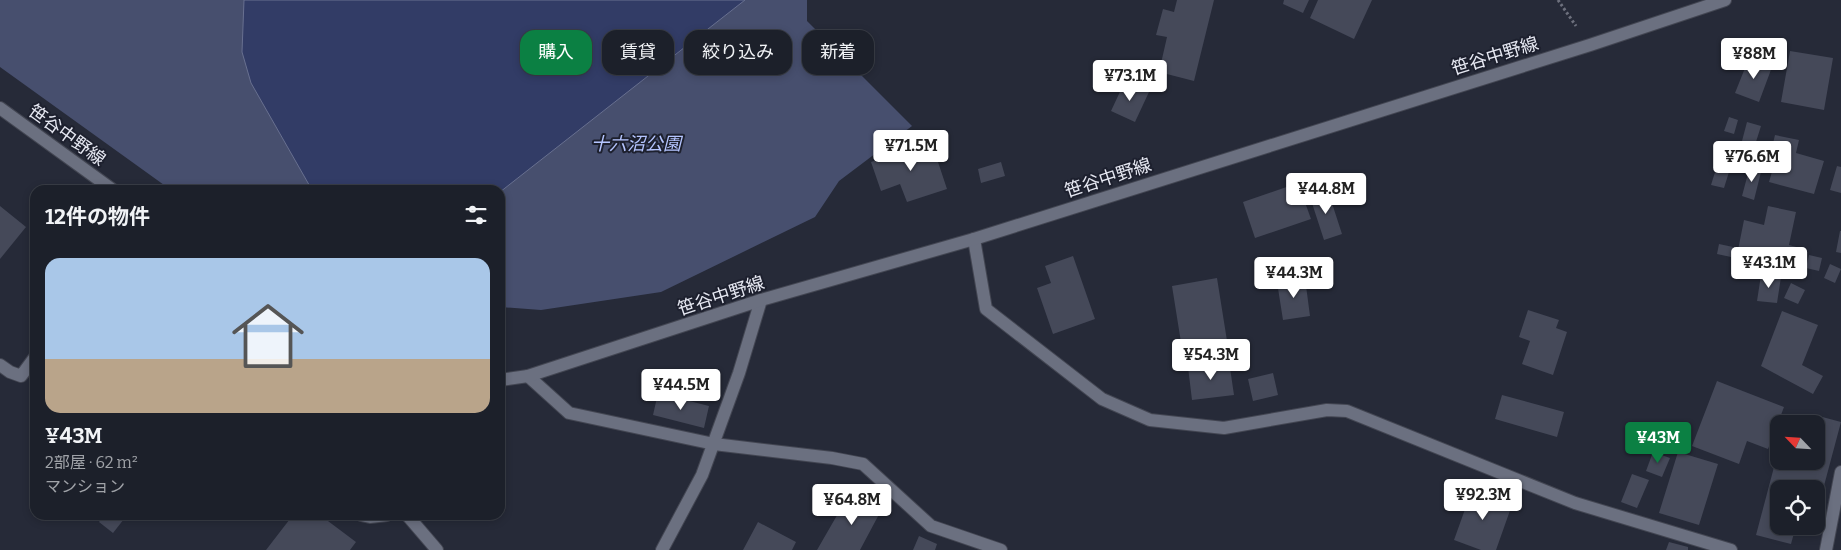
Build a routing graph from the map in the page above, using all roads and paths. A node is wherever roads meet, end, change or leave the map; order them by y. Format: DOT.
graph roads {
  1 [pos="1558,0"];
  2 [pos="1725,0"];
  3 [pos="1590,45"];
  4 [pos="0,108"];
  5 [pos="107,185"];
  6 [pos="974,239"];
  7 [pos="761,300"];
  8 [pos="30,364"];
  9 [pos="0,365"];
  10 [pos="528,376"];
  11 [pos="505,379"];
  12 [pos="714,444"];
  13 [pos="1841,472"];
  14 [pos="1838,508"];
  15 [pos="411,520"];
  16 [pos="437,550"];
  17 [pos="662,550"];
  18 [pos="1001,550"];
  19 [pos="1731,550"];
  20 [pos="1826,550"];
  1 -- 3 [label="path"];
  2 -- 3 [label="street, 笹谷中野線"];
  3 -- 6 [label="street, 笹谷中野線"];
  4 -- 5 [label="street, 笹谷中野線"];
  6 -- 7 [label="street, 笹谷中野線"];
  6 -- 19 [label="street"];
  7 -- 10 [label="street, 笹谷中野線"];
  7 -- 12 [label="street"];
  8 -- 9 [label="street"];
  10 -- 11 [label="street, 笹谷中野線"];
  10 -- 12 [label="street"];
  12 -- 17 [label="street"];
  12 -- 18 [label="street"];
  13 -- 14 [label="street"];
  14 -- 20 [label="street"];
  15 -- 16 [label="street"];
}
